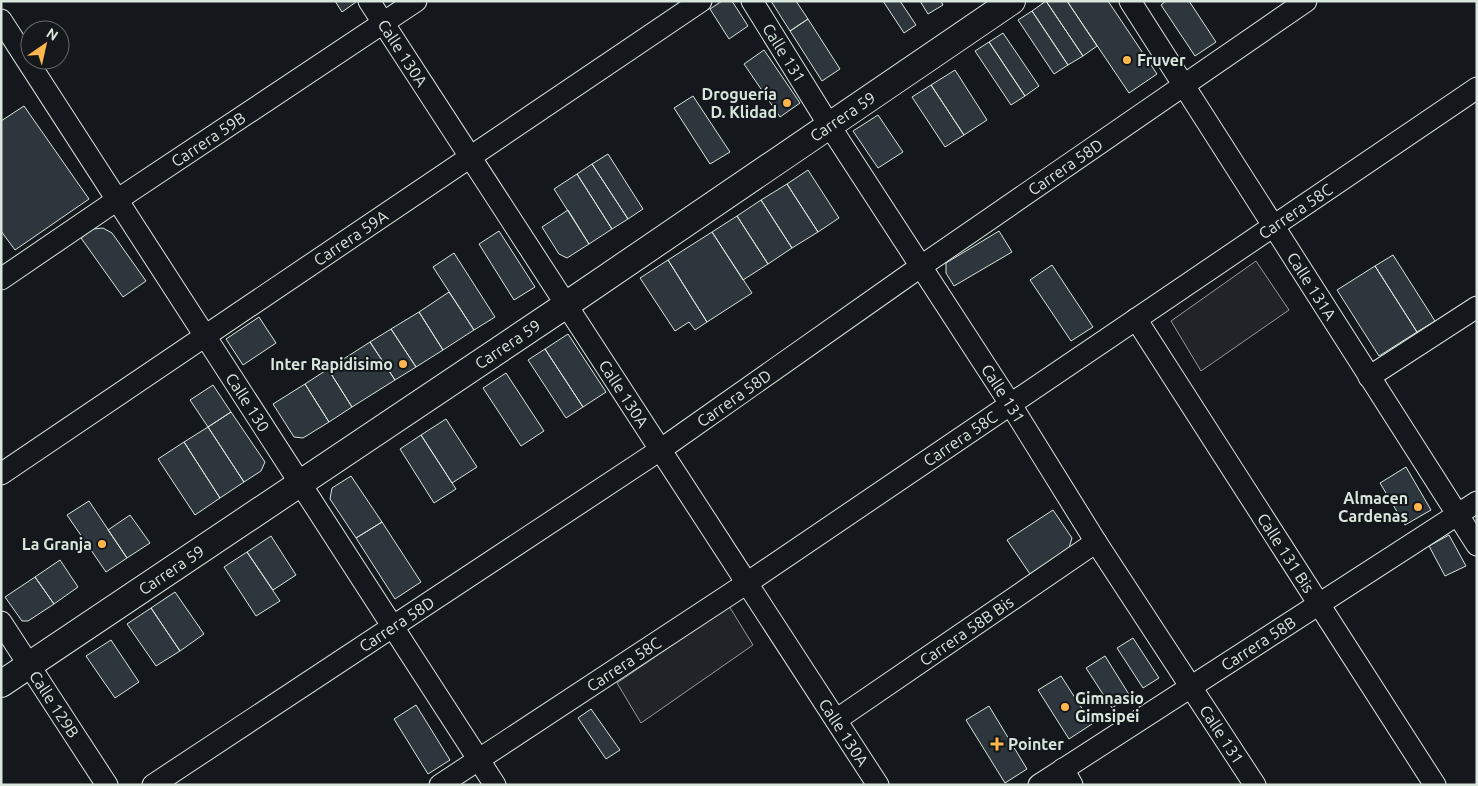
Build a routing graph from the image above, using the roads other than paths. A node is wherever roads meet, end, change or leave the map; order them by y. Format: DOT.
graph roads {
  1 [pos="369,1"];
  2 [pos="416,1"];
  3 [pos="701,1"];
  4 [pos="752,1"];
  5 [pos="1012,1"];
  6 [pos="1130,1"];
  7 [pos="1306,1"];
  8 [pos="1,20"];
  9 [pos="383,24"];
  10 [pos="1184,86"];
  11 [pos="1477,88"];
  12 [pos="829,125"];
  13 [pos="470,158"];
  14 [pos="117,200"];
  15 [pos="1273,226"];
  16 [pos="920,267"];
  17 [pos="1,279"];
  18 [pos="566,305"];
  19 [pos="1477,307"];
  20 [pos="1136,319"];
  21 [pos="206,337"];
  22 [pos="1369,377"];
  23 [pos="1010,405"];
  24 [pos="660,450"];
  25 [pos="1,474"];
  26 [pos="300,484"];
  27 [pos="1477,502"];
  28 [pos="1457,515"];
  29 [pos="1096,542"];
  30 [pos="1477,545"];
  31 [pos="747,583"];
  32 [pos="1320,604"];
  33 [pos="1,622"];
  34 [pos="393,627"];
  35 [pos="29,665"];
  36 [pos="1,684"];
  37 [pos="1190,686"];
  38 [pos="836,720"];
  39 [pos="478,759"];
  40 [pos="1068,777"];
  41 [pos="107,785"];
  42 [pos="153,785"];
  43 [pos="440,785"];
  44 [pos="495,785"];
  45 [pos="878,785"];
  46 [pos="1039,785"];
  47 [pos="1255,785"];
  48 [pos="1436,785"];
  1 -- 9 [label="street, Calle 130A"];
  2 -- 9 [label="street, Carrera 59B"];
  3 -- 13 [label="street, Carrera 59A"];
  4 -- 12 [label="street, Calle 131"];
  5 -- 12 [label="street, Carrera 59"];
  6 -- 10 [label="street, Calle 131A"];
  7 -- 10 [label="street, Carrera 58D"];
  8 -- 14 [label="street, Calle 130"];
  9 -- 13 [label="street, Calle 130A"];
  9 -- 14 [label="street, Carrera 59B"];
  10 -- 15 [label="street, Calle 131A"];
  10 -- 16 [label="street, Carrera 58D"];
  11 -- 15 [label="street, Carrera 58C"];
  12 -- 16 [label="street, Calle 131"];
  12 -- 18 [label="street, Carrera 59"];
  13 -- 18 [label="street, Calle 130A"];
  13 -- 21 [label="street, Carrera 59A"];
  14 -- 17 [label="street, Carrera 59B"];
  14 -- 21 [label="street, Calle 130"];
  15 -- 20 [label="street, Carrera 58C"];
  15 -- 22 [label="street, Calle 131A"];
  16 -- 23 [label="street, Calle 131"];
  16 -- 24 [label="street, Carrera 58D"];
  18 -- 24 [label="street, Calle 130A"];
  18 -- 26 [label="street, Carrera 59"];
  19 -- 22 [label="street"];
  20 -- 23 [label="street, Carrera 58C"];
  20 -- 32 [label="street, Calle 131 Bis"];
  21 -- 25 [label="street, Carrera 59A"];
  21 -- 26 [label="street, Calle 130"];
  22 -- 28 [label="street, Calle 131A"];
  23 -- 29 [label="street, Calle 131"];
  23 -- 31 [label="street, Carrera 58C"];
  24 -- 31 [label="street, Calle 130A"];
  24 -- 34 [label="street, Carrera 58D"];
  26 -- 34 [label="street, Calle 130"];
  26 -- 35 [label="street, Carrera 59"];
  27 -- 28 [label="street, Carrera 58B"];
  28 -- 30 [label="street, Calle 131A"];
  28 -- 32 [label="street, Carrera 58B"];
  29 -- 37 [label="street, Calle 131"];
  29 -- 38 [label="street, Carrera 58B Bis"];
  31 -- 38 [label="street, Calle 130A"];
  31 -- 39 [label="street, Carrera 58C"];
  32 -- 37 [label="street, Carrera 58B"];
  32 -- 48 [label="street, Calle 131 Bis"];
  33 -- 35 [label="street, Calle 129B"];
  34 -- 39 [label="street, Calle 130"];
  34 -- 42 [label="street, Carrera 58D"];
  35 -- 36 [label="street, Carrera 59"];
  35 -- 41 [label="street, Calle 129B"];
  37 -- 40 [label="street, Carrera 58B"];
  37 -- 47 [label="street, Calle 131"];
  38 -- 45 [label="street, Calle 130A"];
  39 -- 43 [label="street, Carrera 58C"];
  39 -- 44 [label="street, Calle 130"];
  40 -- 46 [label="street, Carrera 58B"];
}
